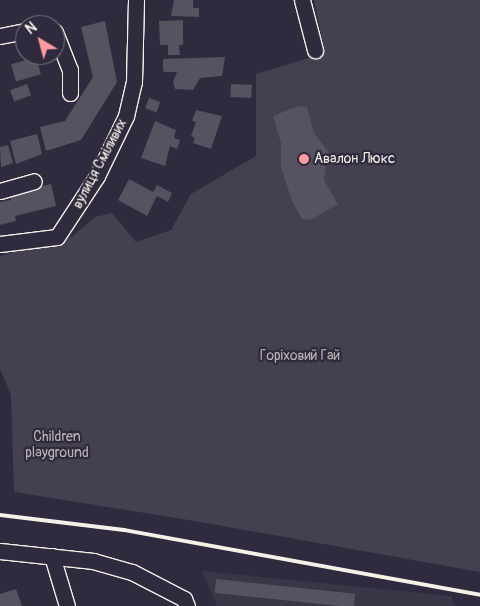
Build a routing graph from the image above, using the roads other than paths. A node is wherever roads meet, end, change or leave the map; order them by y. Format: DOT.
graph roads {
  1 [pos="136,0"];
  2 [pos="302,0"];
  3 [pos="15,33"];
  4 [pos="0,36"];
  5 [pos="315,50"];
  6 [pos="65,57"];
  7 [pos="70,93"];
  8 [pos="34,182"];
  9 [pos="0,191"];
  10 [pos="0,244"];
  11 [pos="0,551"];
  12 [pos="52,556"];
  13 [pos="67,606"];
  14 [pos="186,606"];
  1 -- 10 [label="street, вулиця Сміливих"];
  2 -- 5 [label="street"];
  3 -- 4 [label="street"];
  6 -- 7 [label="street"];
  8 -- 9 [label="street"];
  11 -- 12 [label="street"];
  12 -- 13 [label="street"];
  12 -- 14 [label="street"];
}
